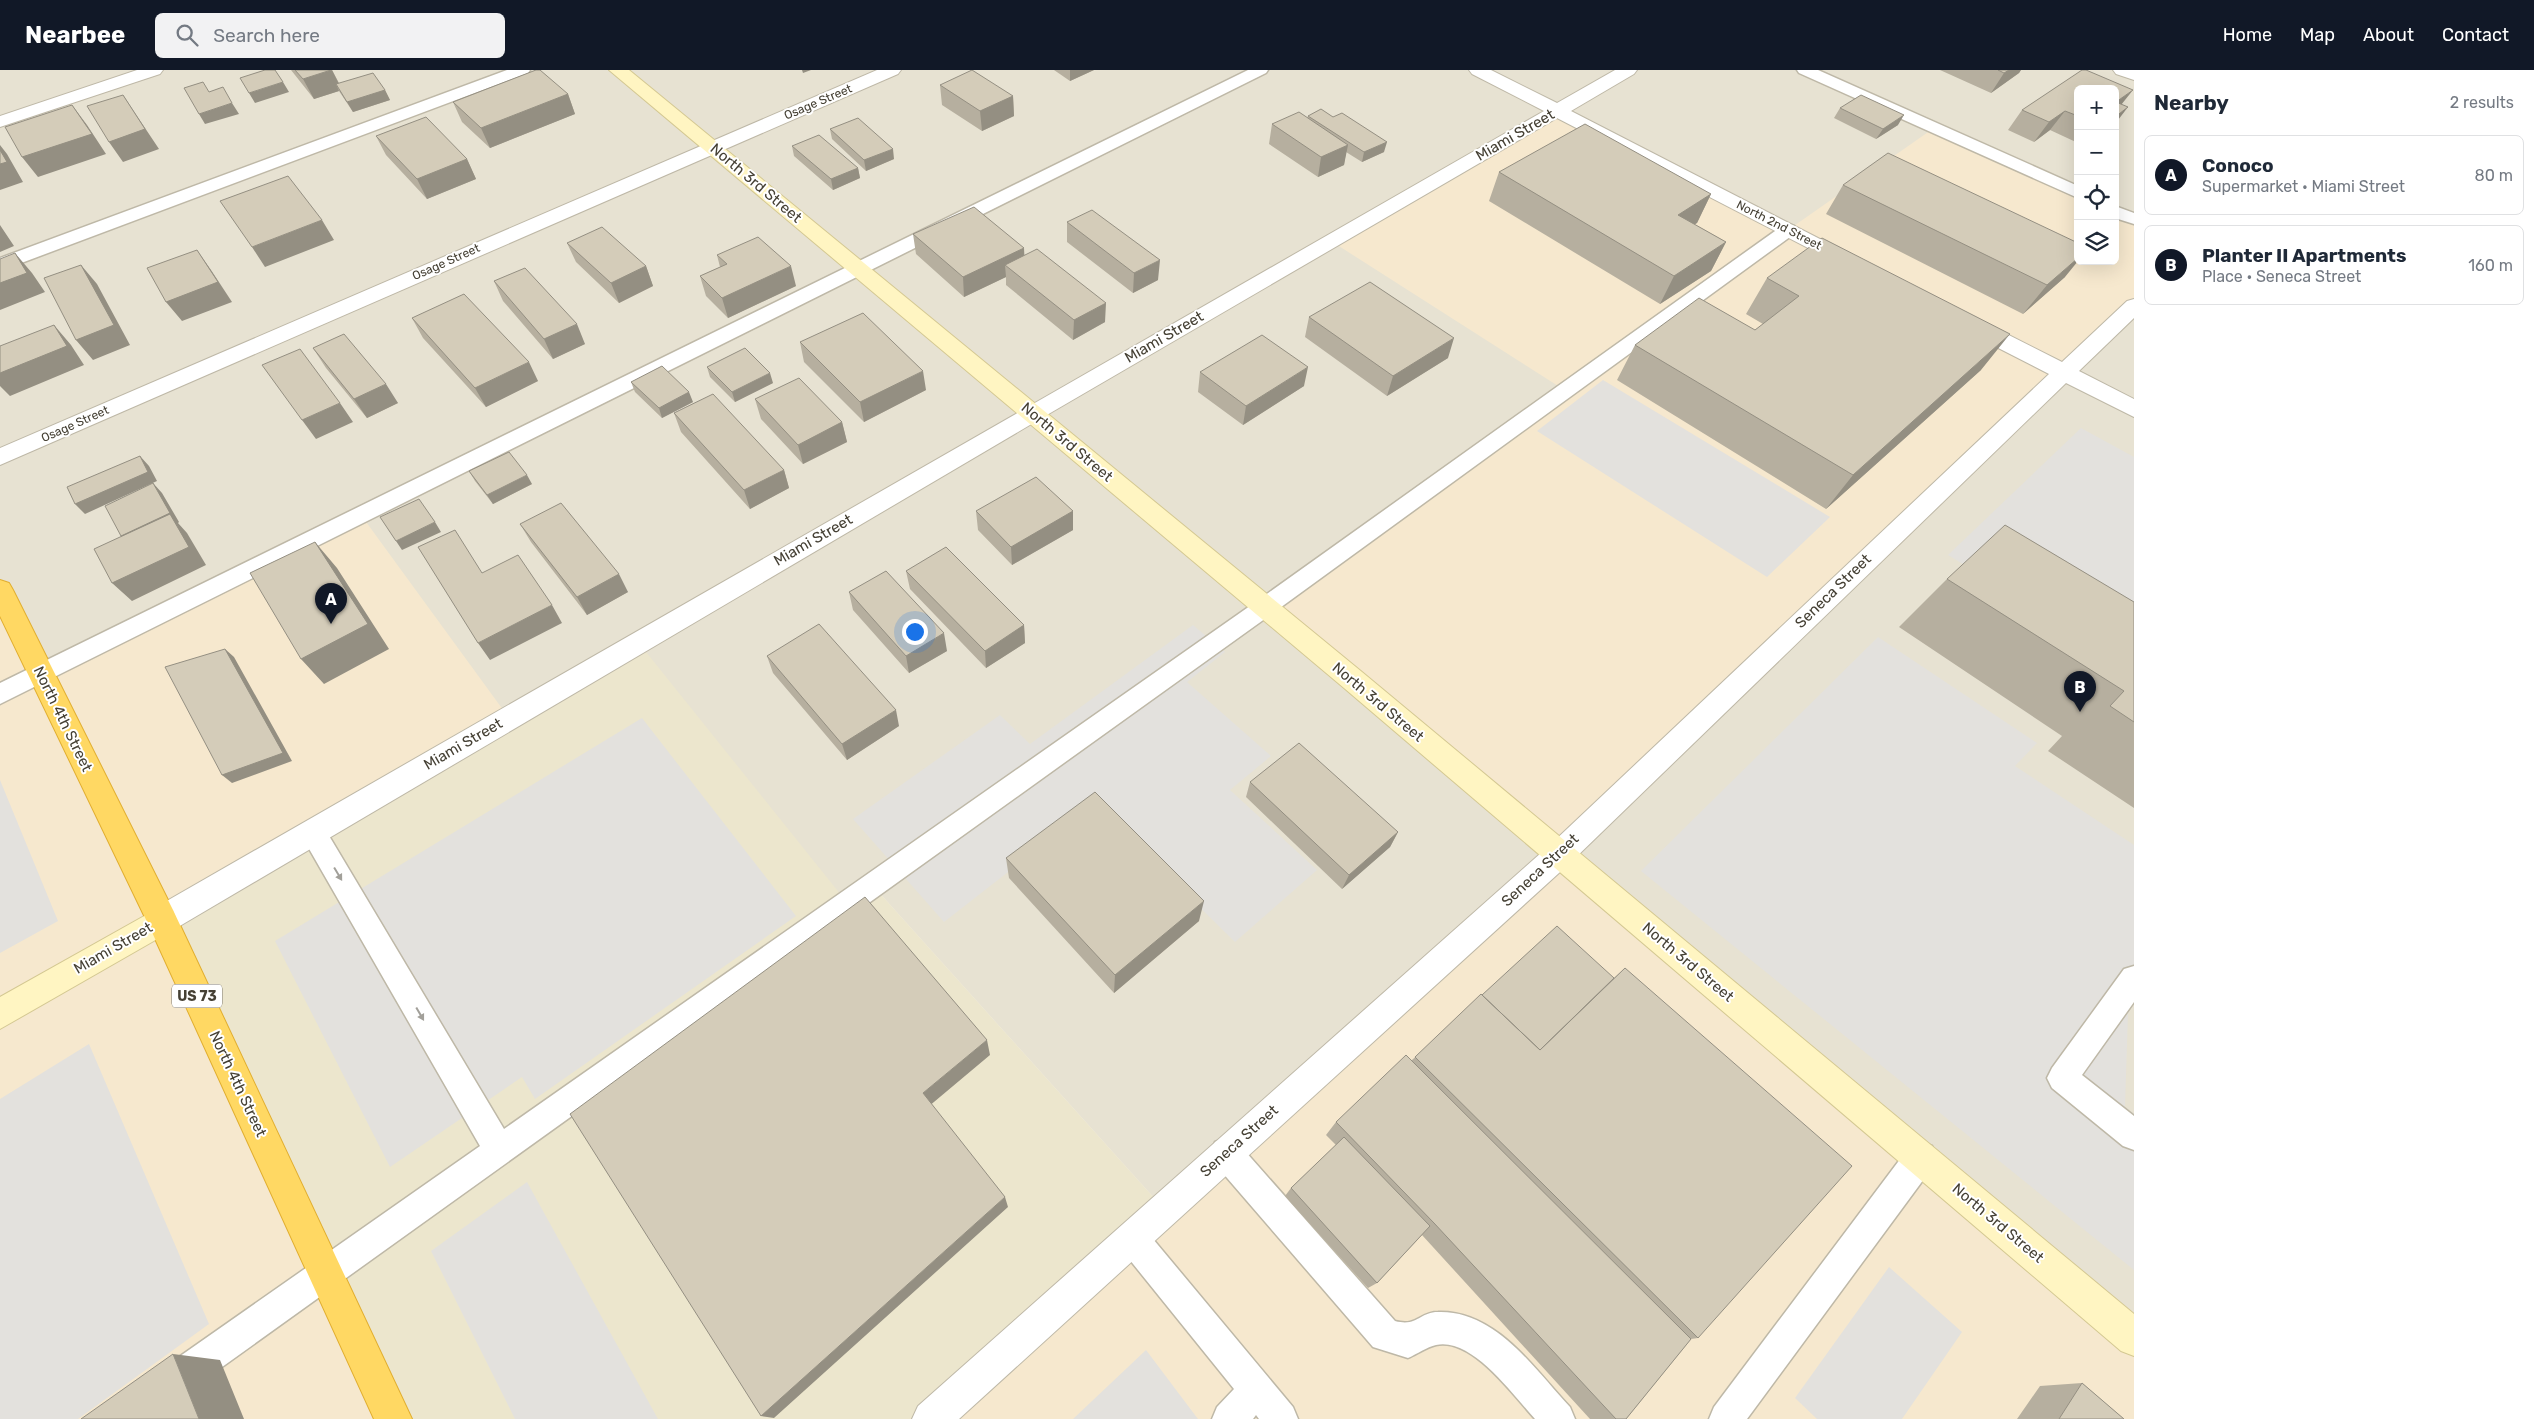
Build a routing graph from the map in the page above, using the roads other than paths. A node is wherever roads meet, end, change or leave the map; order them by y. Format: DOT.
graph roads {
  1 [pos="154,70"];
  2 [pos="522,70"];
  3 [pos="618,70"];
  4 [pos="892,70"];
  5 [pos="1260,70"];
  6 [pos="1478,70"];
  7 [pos="1628,70"];
  8 [pos="1805,70"];
  9 [pos="2122,70"];
  10 [pos="2134,75"];
  11 [pos="1557,111"];
  12 [pos="0,122"];
  13 [pos="712,146"];
  14 [pos="2074,191"];
  15 [pos="2119,213"];
  16 [pos="2134,219"];
  17 [pos="1788,230"];
  18 [pos="0,265"];
  19 [pos="1859,267"];
  20 [pos="859,269"];
  21 [pos="2134,306"];
  22 [pos="1956,317"];
  23 [pos="2063,372"];
  24 [pos="2134,409"];
  25 [pos="1032,413"];
  26 [pos="0,457"];
  27 [pos="0,590"];
  28 [pos="1265,608"];
  29 [pos="41,674"];
  30 [pos="0,694"];
  31 [pos="313,832"];
  32 [pos="1560,854"];
  33 [pos="162,920"];
  34 [pos="2134,979"];
  35 [pos="0,1014"];
  36 [pos="2134,1135"];
  37 [pos="500,1150"];
  38 [pos="1226,1153"];
  39 [pos="1921,1157"];
  40 [pos="1132,1238"];
  41 [pos="326,1273"];
  42 [pos="2134,1338"];
  43 [pos="1257,1390"];
  44 [pos="152,1396"];
  45 [pos="393,1419"];
  46 [pos="932,1419"];
  47 [pos="1229,1419"];
  48 [pos="1281,1419"];
  49 [pos="1558,1419"];
  50 [pos="1726,1419"];
  1 -- 12 [label="street"];
  2 -- 18 [label="lane"];
  3 -- 13 [label="street, North 3rd Street"];
  4 -- 13 [label="street, Osage Street"];
  5 -- 20 [label="lane"];
  6 -- 11 [label="street, North 2nd Street"];
  7 -- 11 [label="street, Miami Street"];
  8 -- 14 [label="lane"];
  9 -- 10 [label="street"];
  11 -- 17 [label="street, North 2nd Street"];
  11 -- 25 [label="street, Miami Street"];
  13 -- 20 [label="street, North 3rd Street"];
  13 -- 26 [label="street, Osage Street"];
  15 -- 16 [label="lane"];
  17 -- 19 [label="street, North 2nd Street"];
  17 -- 28 [label="lane"];
  20 -- 25 [label="street, North 3rd Street"];
  20 -- 29 [label="lane"];
  21 -- 23 [label="street, Seneca Street"];
  22 -- 23 [label="street"];
  23 -- 24 [label="street"];
  23 -- 32 [label="street, Seneca Street"];
  25 -- 28 [label="street, North 3rd Street"];
  25 -- 31 [label="street, Miami Street"];
  27 -- 29 [label="highway, North 4th Street / US 73"];
  28 -- 32 [label="street, North 3rd Street"];
  28 -- 37 [label="lane"];
  29 -- 30 [label="lane"];
  29 -- 33 [label="highway, North 4th Street / US 73"];
  31 -- 33 [label="street, Miami Street"];
  31 -- 37 [label="lane, one-way"];
  32 -- 38 [label="street, Seneca Street"];
  32 -- 39 [label="street, North 3rd Street"];
  33 -- 35 [label="street, Miami Street"];
  33 -- 41 [label="highway, North 4th Street / US 73"];
  34 -- 36 [label="lane"];
  37 -- 41 [label="lane"];
  38 -- 40 [label="street, Seneca Street"];
  38 -- 49 [label="lane"];
  39 -- 42 [label="street, North 3rd Street"];
  39 -- 50 [label="lane"];
  40 -- 43 [label="lane"];
  40 -- 46 [label="street, Seneca Street"];
  41 -- 44 [label="lane"];
  41 -- 45 [label="highway, North 4th Street / US 73"];
  43 -- 47 [label="lane"];
  43 -- 48 [label="lane"];
}
